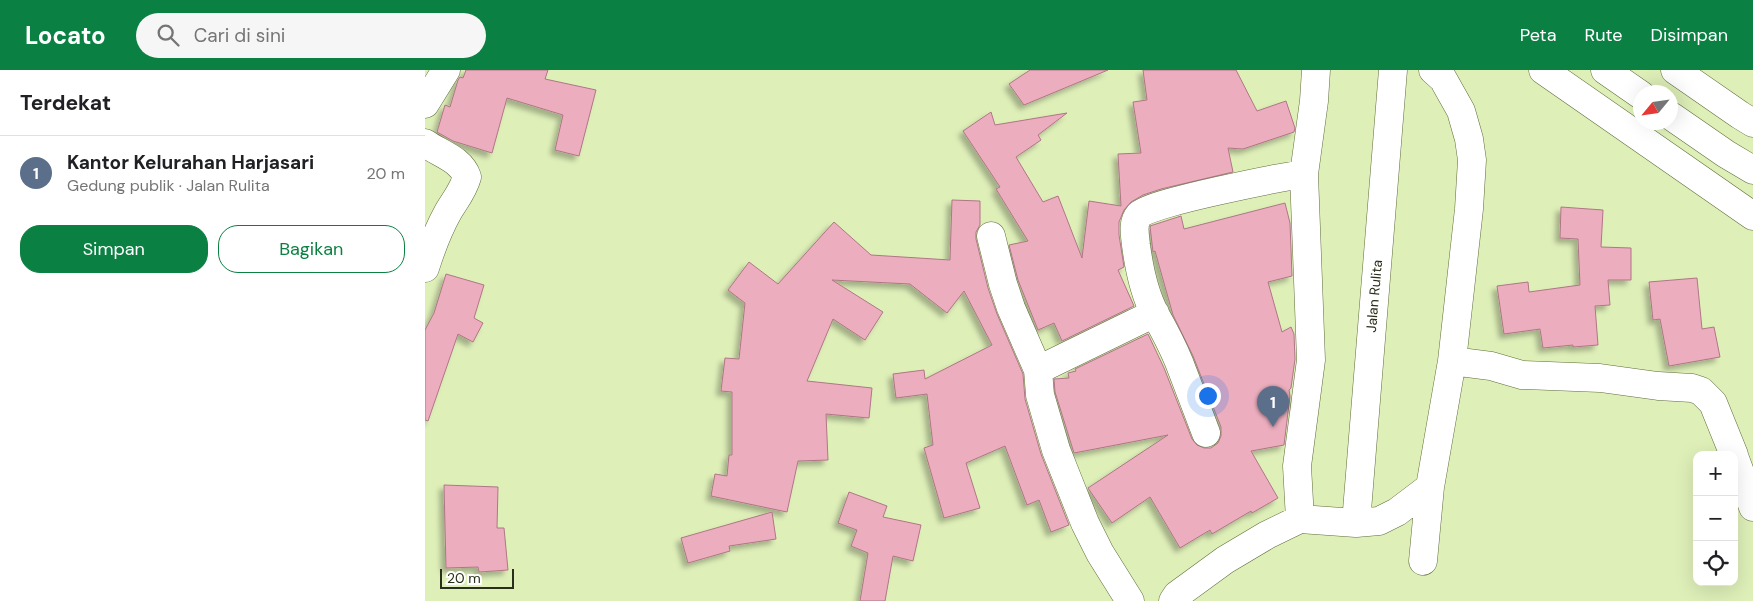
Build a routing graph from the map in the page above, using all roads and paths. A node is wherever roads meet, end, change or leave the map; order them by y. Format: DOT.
graph roads {
  1 [pos="446,70"];
  2 [pos="1316,70"];
  3 [pos="1393,70"];
  4 [pos="1433,70"];
  5 [pos="1543,70"];
  6 [pos="1605,70"];
  7 [pos="1675,70"];
  8 [pos="1633,89"];
  9 [pos="425,104"];
  10 [pos="1678,121"];
  11 [pos="1753,123"];
  12 [pos="425,143"];
  13 [pos="1753,170"];
  14 [pos="1304,174"];
  15 [pos="1753,216"];
  16 [pos="991,236"];
  17 [pos="425,268"];
  18 [pos="1155,313"];
  19 [pos="1452,361"];
  20 [pos="1038,370"];
  21 [pos="1206,433"];
  22 [pos="1732,451"];
  23 [pos="1738,467"];
  24 [pos="1430,488"];
  25 [pos="1753,507"];
  26 [pos="1300,519"];
  27 [pos="1356,523"];
  28 [pos="1423,561"];
  29 [pos="1131,601"];
  30 [pos="1173,601"];
  1 -- 9 [label="main road"];
  2 -- 14 [label="main road"];
  3 -- 27 [label="main road, Jalan Rulita"];
  4 -- 19 [label="main road"];
  5 -- 15 [label="main road"];
  6 -- 8 [label="main road"];
  7 -- 11 [label="main road"];
  10 -- 13 [label="main road"];
  12 -- 17 [label="main road"];
  14 -- 18 [label="main road"];
  14 -- 26 [label="main road"];
  16 -- 20 [label="main road"];
  18 -- 20 [label="main road"];
  18 -- 21 [label="main road"];
  19 -- 22 [label="main road"];
  19 -- 24 [label="main road"];
  20 -- 29 [label="main road"];
  23 -- 25 [label="main road"];
  24 -- 27 [label="main road"];
  24 -- 28 [label="main road"];
  26 -- 27 [label="main road"];
  26 -- 30 [label="main road"];
}
